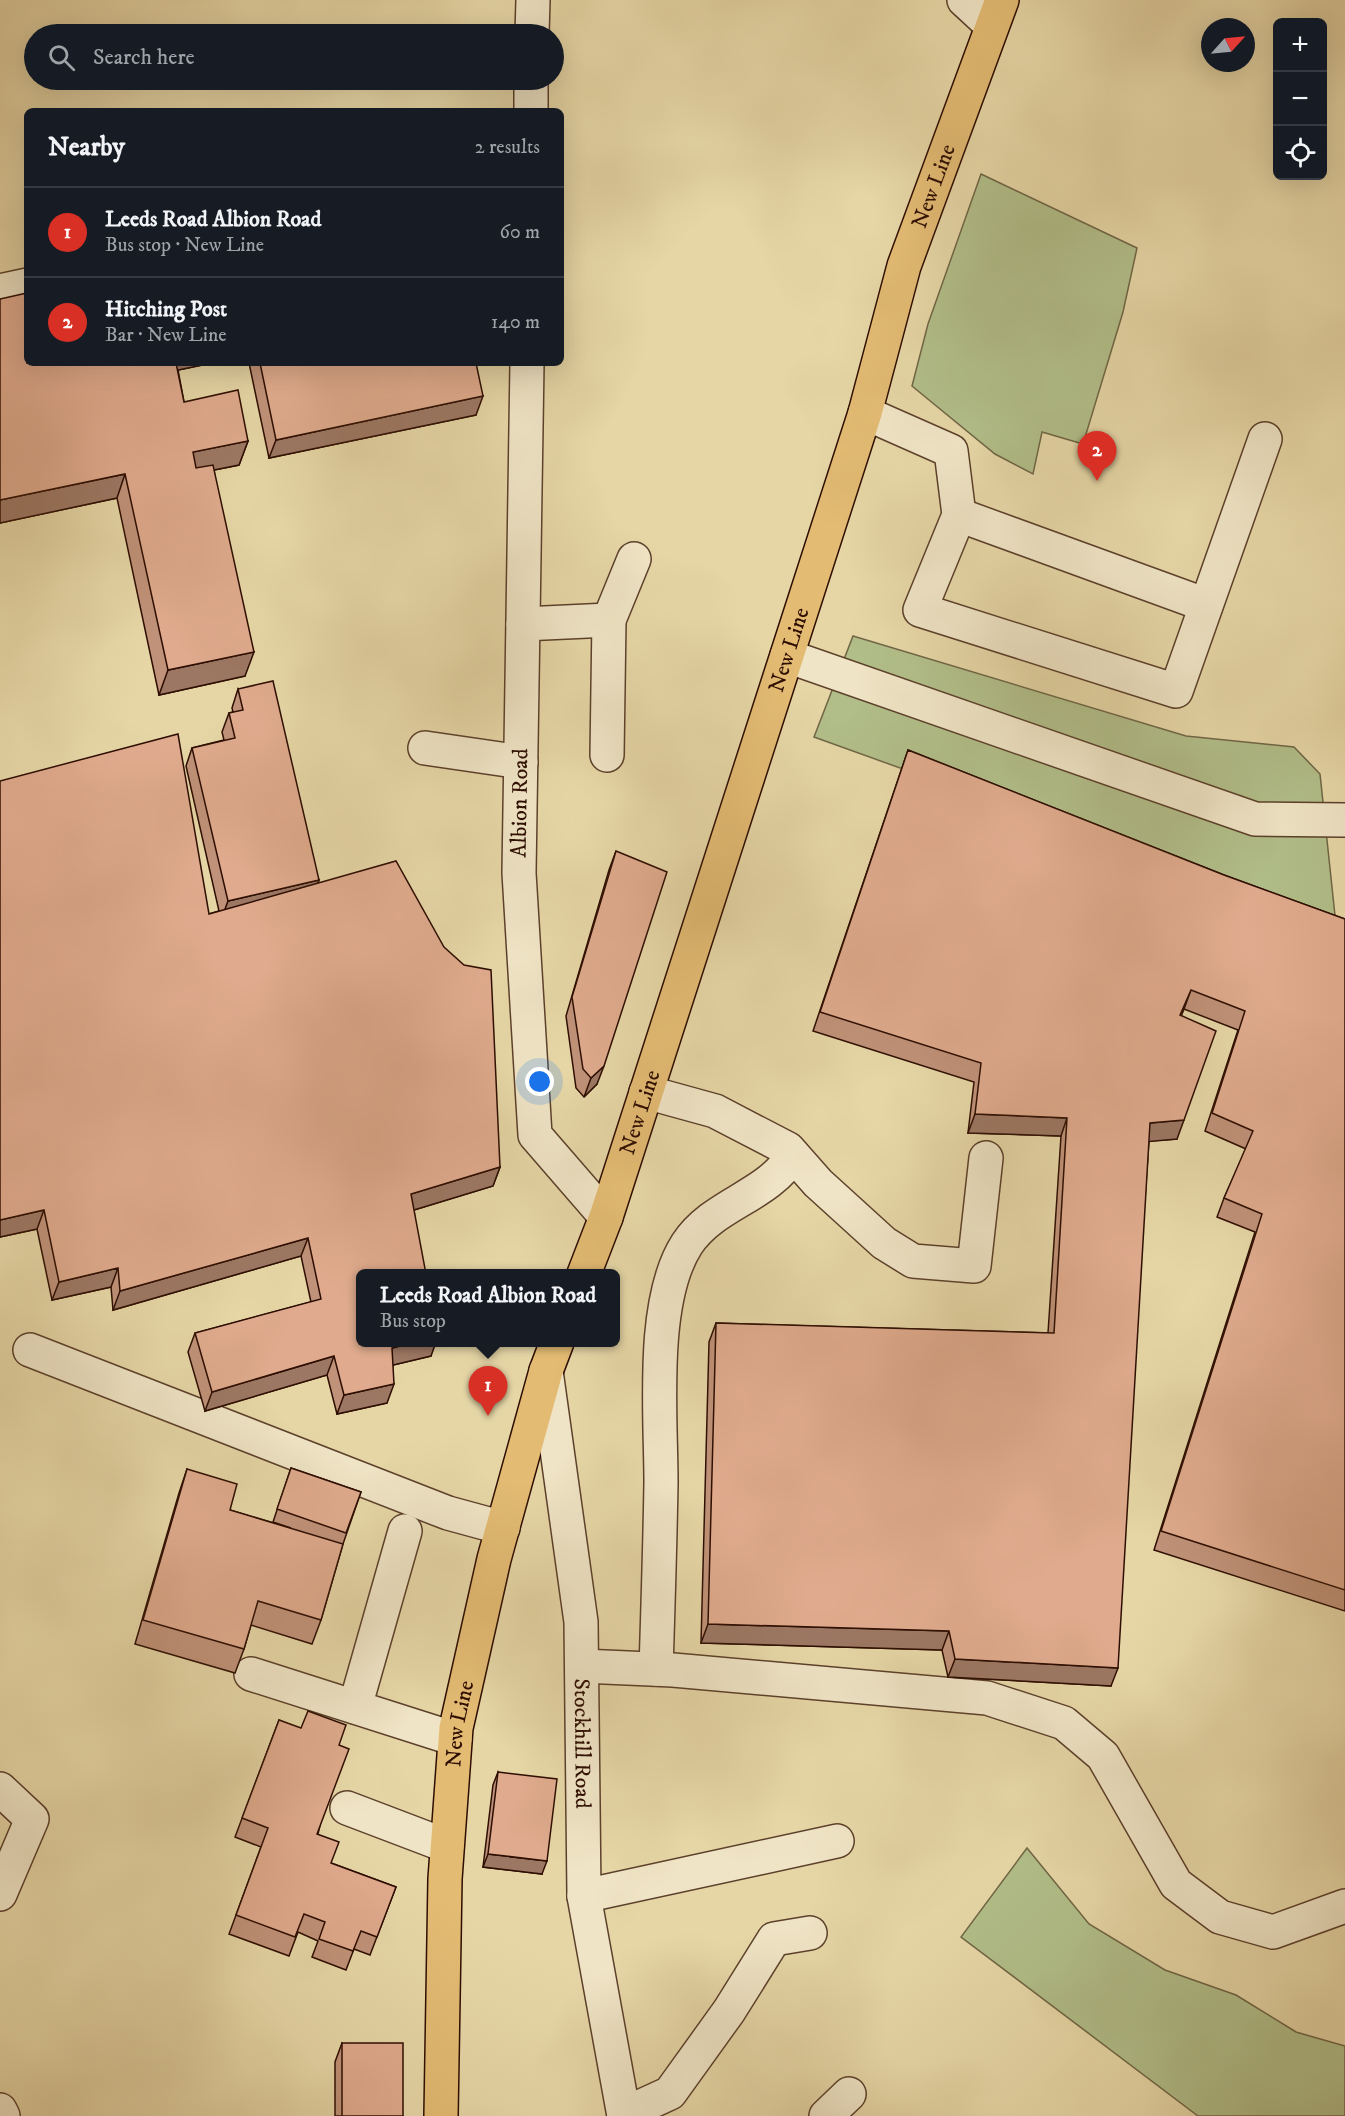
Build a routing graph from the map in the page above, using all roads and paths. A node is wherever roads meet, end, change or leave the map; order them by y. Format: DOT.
graph roads {
  1 [pos="533,0"];
  2 [pos="964,0"];
  3 [pos="996,12"];
  4 [pos="532,24"];
  5 [pos="531,90"];
  6 [pos="531,108"];
  7 [pos="24,286"];
  8 [pos="0,291"];
  9 [pos="527,366"];
  10 [pos="865,412"];
  11 [pos="1265,439"];
  12 [pos="959,515"];
  13 [pos="634,559"];
  14 [pos="1206,605"];
  15 [pos="609,620"];
  16 [pos="523,624"];
  17 [pos="787,656"];
  18 [pos="425,748"];
  19 [pos="607,755"];
  20 [pos="521,762"];
  21 [pos="1345,820"];
  22 [pos="646,1092"];
  23 [pos="794,1155"];
  24 [pos="986,1158"];
  25 [pos="606,1217"];
  26 [pos="586,1269"];
  27 [pos="30,1350"];
  28 [pos="552,1357"];
  29 [pos="503,1528"];
  30 [pos="405,1531"];
  31 [pos="582,1666"];
  32 [pos="656,1669"];
  33 [pos="251,1674"];
  34 [pos="355,1707"];
  35 [pos="456,1739"];
  36 [pos="0,1789"];
  37 [pos="347,1808"];
  38 [pos="837,1841"];
  39 [pos="447,1846"];
  40 [pos="0,1894"];
  41 [pos="584,1896"];
  42 [pos="1345,1906"];
  43 [pos="810,1933"];
  44 [pos="0,2110"];
  45 [pos="624,2115"];
  46 [pos="3,2116"];
  47 [pos="441,2116"];
  1 -- 4 [label="street"];
  2 -- 3 [label="street"];
  3 -- 10 [label="main road, New Line"];
  5 -- 6 [label="street"];
  7 -- 8 [label="street"];
  9 -- 16 [label="street, Albion Road"];
  10 -- 12 [label="street"];
  10 -- 17 [label="main road, New Line"];
  11 -- 14 [label="street"];
  12 -- 14 [label="street"];
  12 -- 14 [label="street"];
  13 -- 15 [label="street"];
  15 -- 16 [label="street"];
  15 -- 19 [label="street"];
  16 -- 20 [label="street, Albion Road"];
  17 -- 21 [label="street"];
  17 -- 22 [label="main road, New Line"];
  18 -- 20 [label="street"];
  20 -- 25 [label="street, Albion Road"];
  22 -- 23 [label="street"];
  22 -- 25 [label="main road, New Line"];
  23 -- 24 [label="street"];
  23 -- 32 [label="street"];
  25 -- 26 [label="main road, New Line"];
  27 -- 29 [label="street"];
  28 -- 29 [label="main road, New Line"];
  28 -- 31 [label="street, Stockhill Road"];
  29 -- 35 [label="main road, New Line"];
  30 -- 34 [label="street"];
  31 -- 32 [label="street"];
  31 -- 41 [label="street, Stockhill Road"];
  32 -- 42 [label="street"];
  33 -- 34 [label="street"];
  34 -- 35 [label="street"];
  35 -- 39 [label="main road, New Line"];
  36 -- 40 [label="street"];
  37 -- 39 [label="street"];
  38 -- 41 [label="street"];
  39 -- 47 [label="main road, New Line"];
  41 -- 45 [label="street, Stockhill Road"];
  43 -- 45 [label="street"];
  44 -- 46 [label="street"];
}
